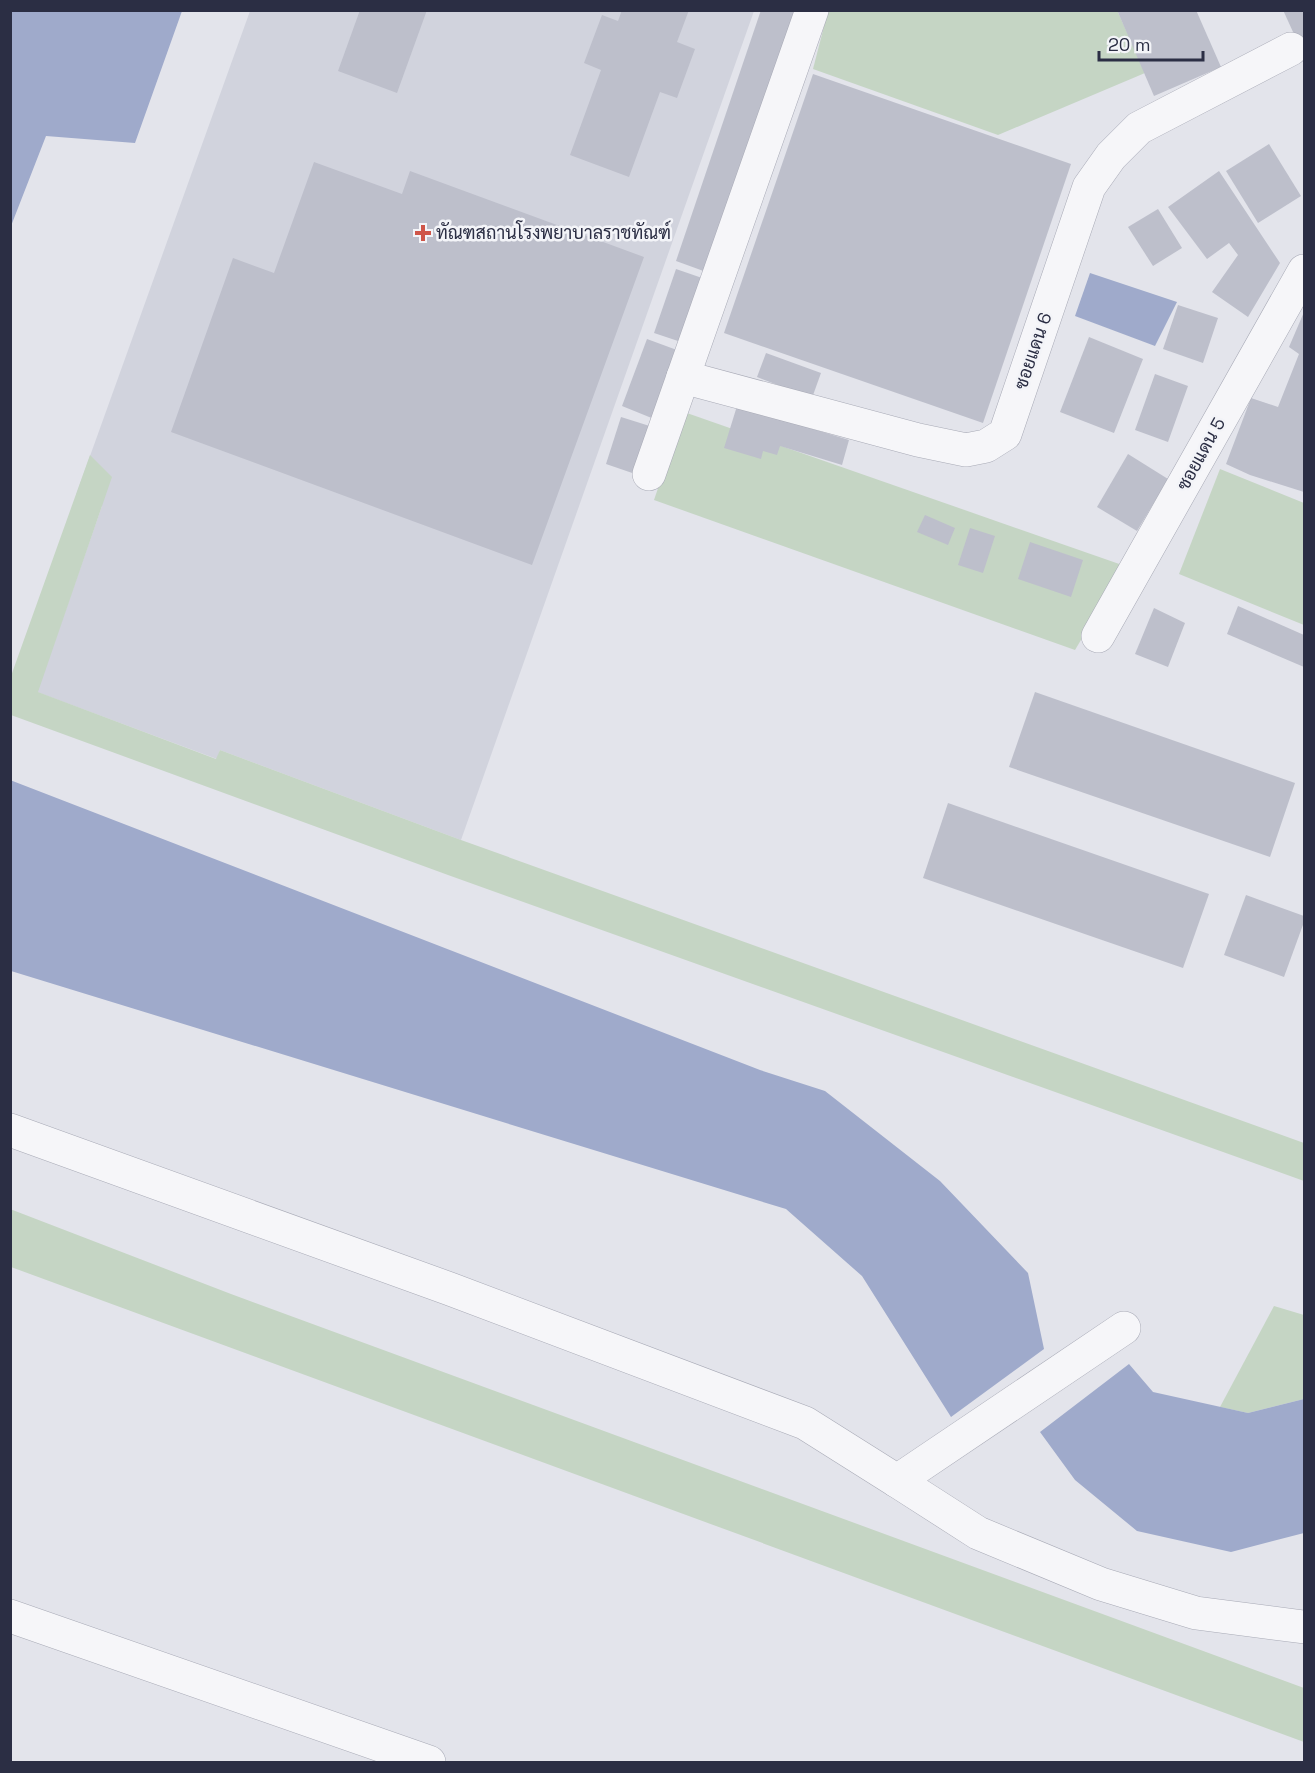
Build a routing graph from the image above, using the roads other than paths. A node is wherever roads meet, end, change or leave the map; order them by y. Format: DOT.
graph roads {
  1 [pos="812,10"];
  2 [pos="1291,49"];
  3 [pos="1305,271"];
  4 [pos="683,377"];
  5 [pos="649,474"];
  6 [pos="1098,636"];
  7 [pos="10,1130"];
  8 [pos="1124,1328"];
  9 [pos="897,1481"];
  10 [pos="10,1616"];
  11 [pos="1305,1627"];
  12 [pos="429,1762"];
  1 -- 4 [label="street"];
  2 -- 4 [label="street, ซอยแดน 6"];
  3 -- 6 [label="street, ซอยแดน 5"];
  4 -- 5 [label="street"];
  7 -- 9 [label="street"];
  8 -- 9 [label="street"];
  9 -- 11 [label="street"];
  10 -- 12 [label="street"];
}
